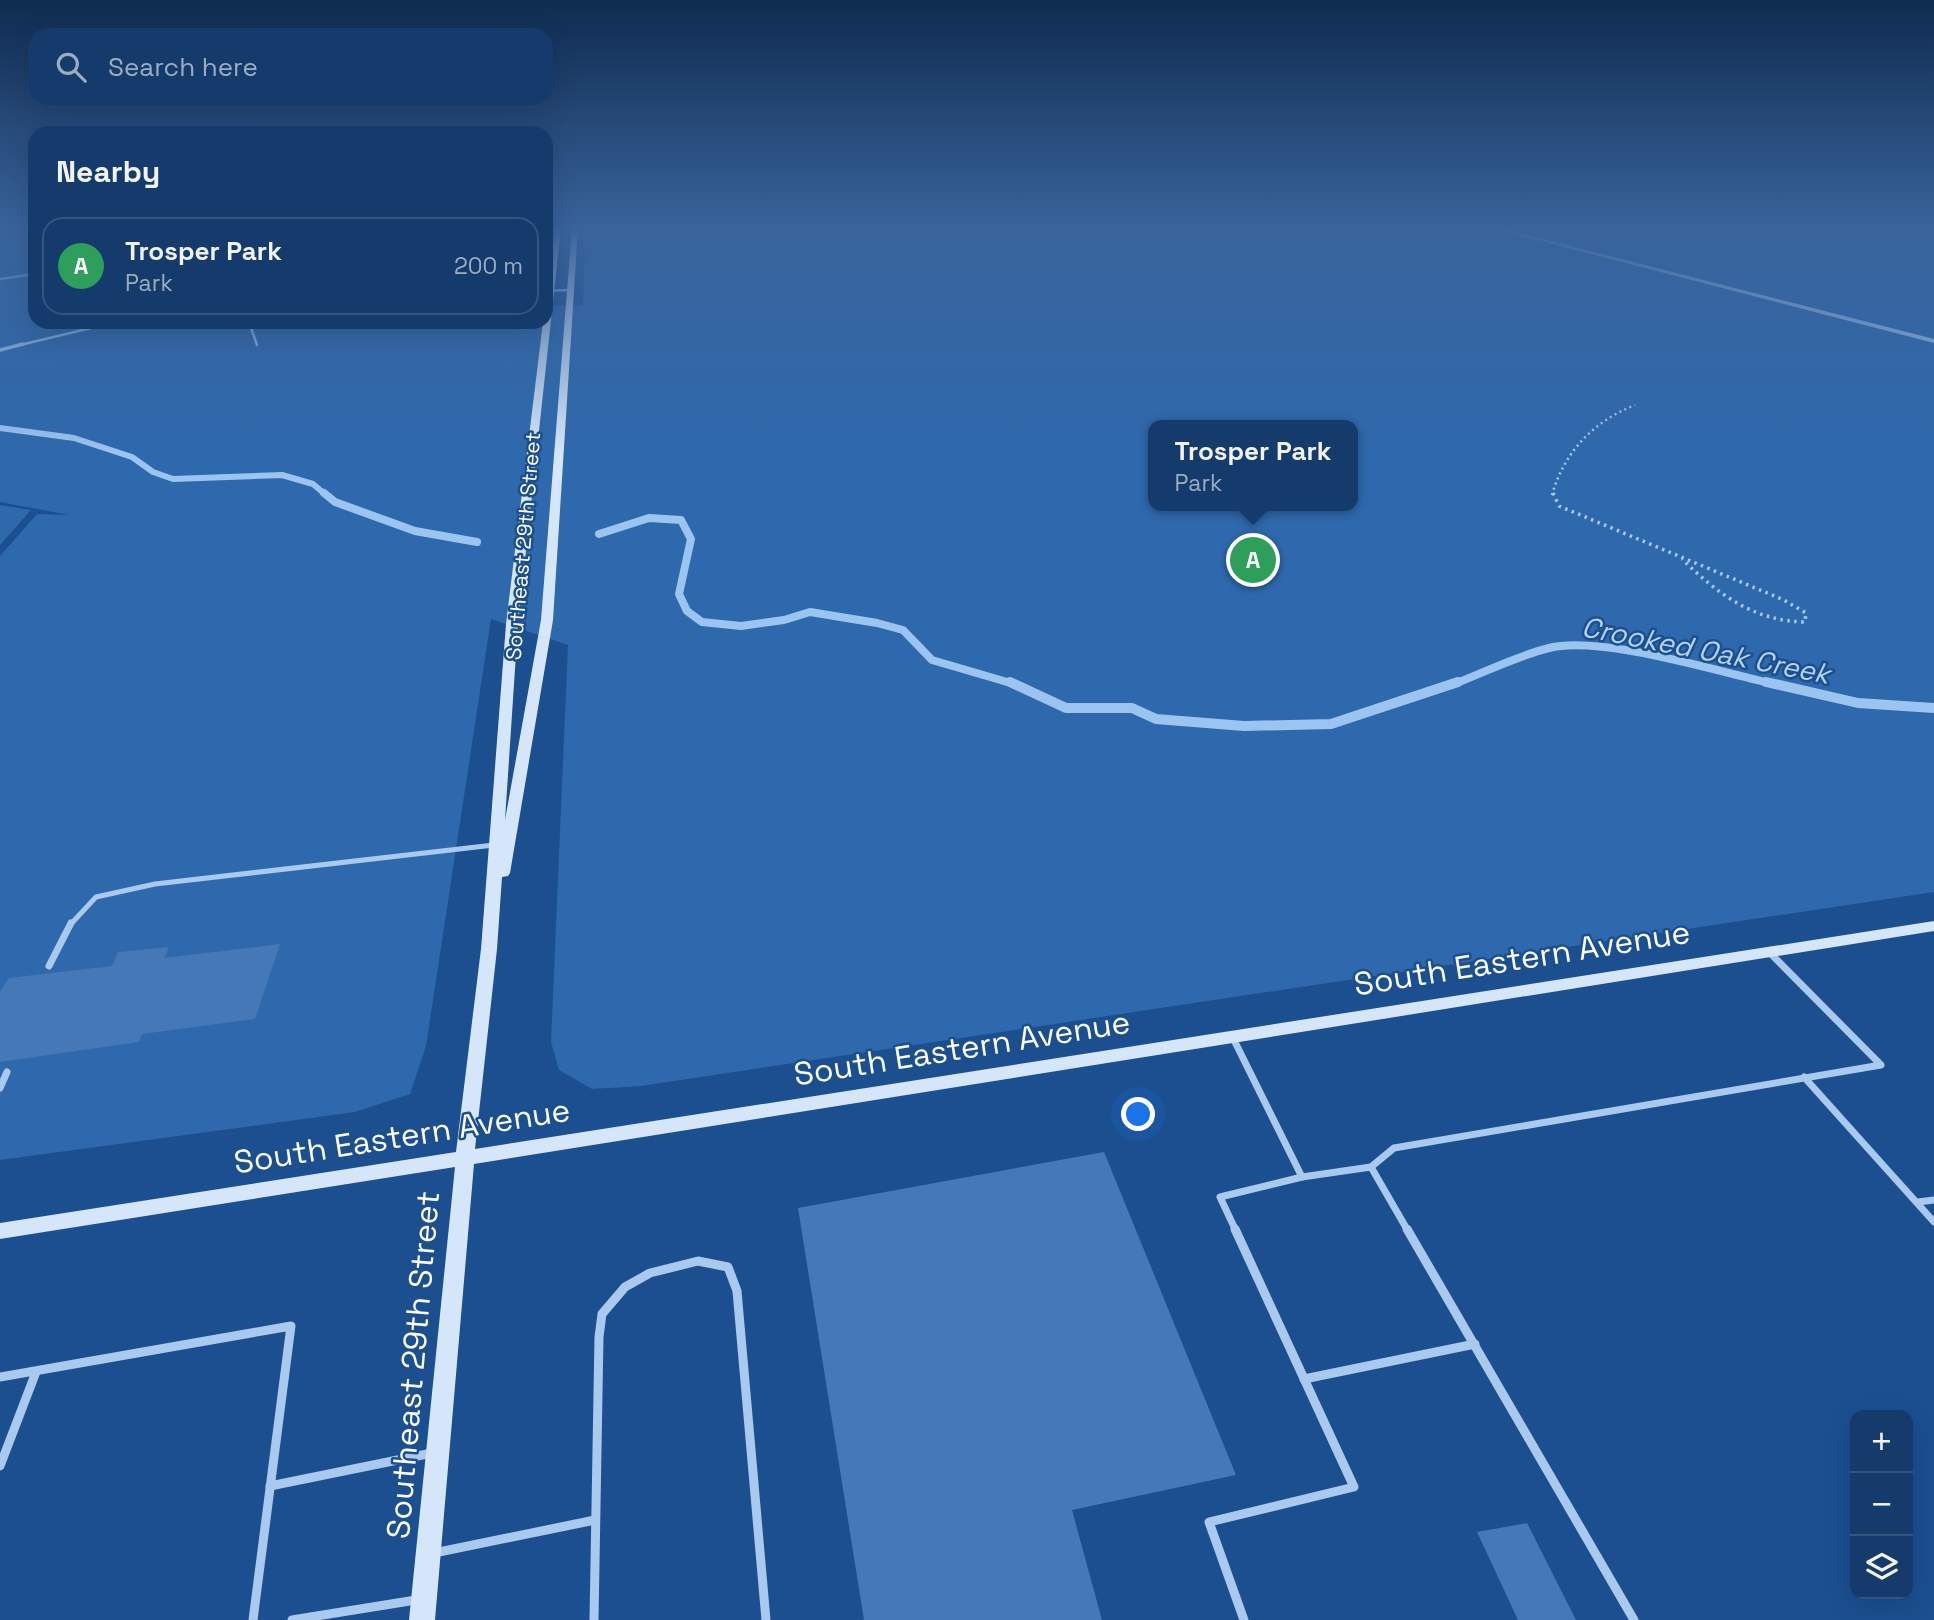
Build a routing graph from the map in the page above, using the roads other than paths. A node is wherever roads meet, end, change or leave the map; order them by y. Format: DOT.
graph roads {
  1 [pos="569,304"];
  2 [pos="1788,304"];
  3 [pos="86,329"];
  4 [pos="251,329"];
  5 [pos="545,329"];
  6 [pos="1934,341"];
  7 [pos="257,345"];
  8 [pos="0,349"];
  9 [pos="497,844"];
  10 [pos="1934,926"];
  11 [pos="489,949"];
  12 [pos="1769,951"];
  13 [pos="49,967"];
  14 [pos="1232,1036"];
  15 [pos="7,1072"];
  16 [pos="1804,1077"];
  17 [pos="0,1088"];
  18 [pos="465,1158"];
  19 [pos="1371,1167"];
  20 [pos="1302,1177"];
  21 [pos="1934,1200"];
  22 [pos="1918,1202"];
  23 [pos="1934,1222"];
  24 [pos="0,1231"];
  25 [pos="1475,1344"];
  26 [pos="36,1372"];
  27 [pos="0,1377"];
  28 [pos="1304,1379"];
  29 [pos="438,1452"];
  30 [pos="0,1466"];
  31 [pos="270,1486"];
  32 [pos="595,1520"];
  33 [pos="429,1553"];
  34 [pos="423,1609"];
  35 [pos="253,1620"];
  36 [pos="292,1620"];
  37 [pos="594,1620"];
  38 [pos="766,1620"];
  39 [pos="1244,1620"];
  40 [pos="1634,1620"];
  1 -- 11 [label="main road, Southeast 29th Street"];
  2 -- 6 [label="street"];
  3 -- 8 [label="lane"];
  4 -- 7 [label="lane"];
  5 -- 9 [label="main road, Southeast 29th Street"];
  9 -- 11 [label="main road, Southeast 29th Street"];
  9 -- 13 [label="lane"];
  10 -- 12 [label="main road, South Eastern Avenue"];
  11 -- 18 [label="main road, Southeast 29th Street"];
  12 -- 14 [label="main road, South Eastern Avenue"];
  12 -- 16 [label="lane"];
  14 -- 18 [label="main road, South Eastern Avenue"];
  14 -- 20 [label="lane"];
  15 -- 17 [label="lane"];
  16 -- 19 [label="lane"];
  16 -- 22 [label="lane"];
  18 -- 24 [label="main road, South Eastern Avenue"];
  18 -- 29 [label="main road, Southeast 29th Street"];
  19 -- 20 [label="lane"];
  19 -- 25 [label="lane"];
  20 -- 28 [label="lane"];
  21 -- 22 [label="lane"];
  22 -- 23 [label="lane"];
  25 -- 28 [label="lane"];
  25 -- 40 [label="lane"];
  26 -- 27 [label="lane"];
  26 -- 30 [label="lane"];
  26 -- 31 [label="lane"];
  28 -- 39 [label="lane"];
  29 -- 31 [label="lane"];
  29 -- 33 [label="main road, Southeast 29th Street"];
  31 -- 35 [label="lane"];
  32 -- 33 [label="lane"];
  32 -- 37 [label="lane"];
  32 -- 38 [label="lane"];
  33 -- 34 [label="main road, Southeast 29th Street"];
  34 -- 36 [label="lane"];
}
